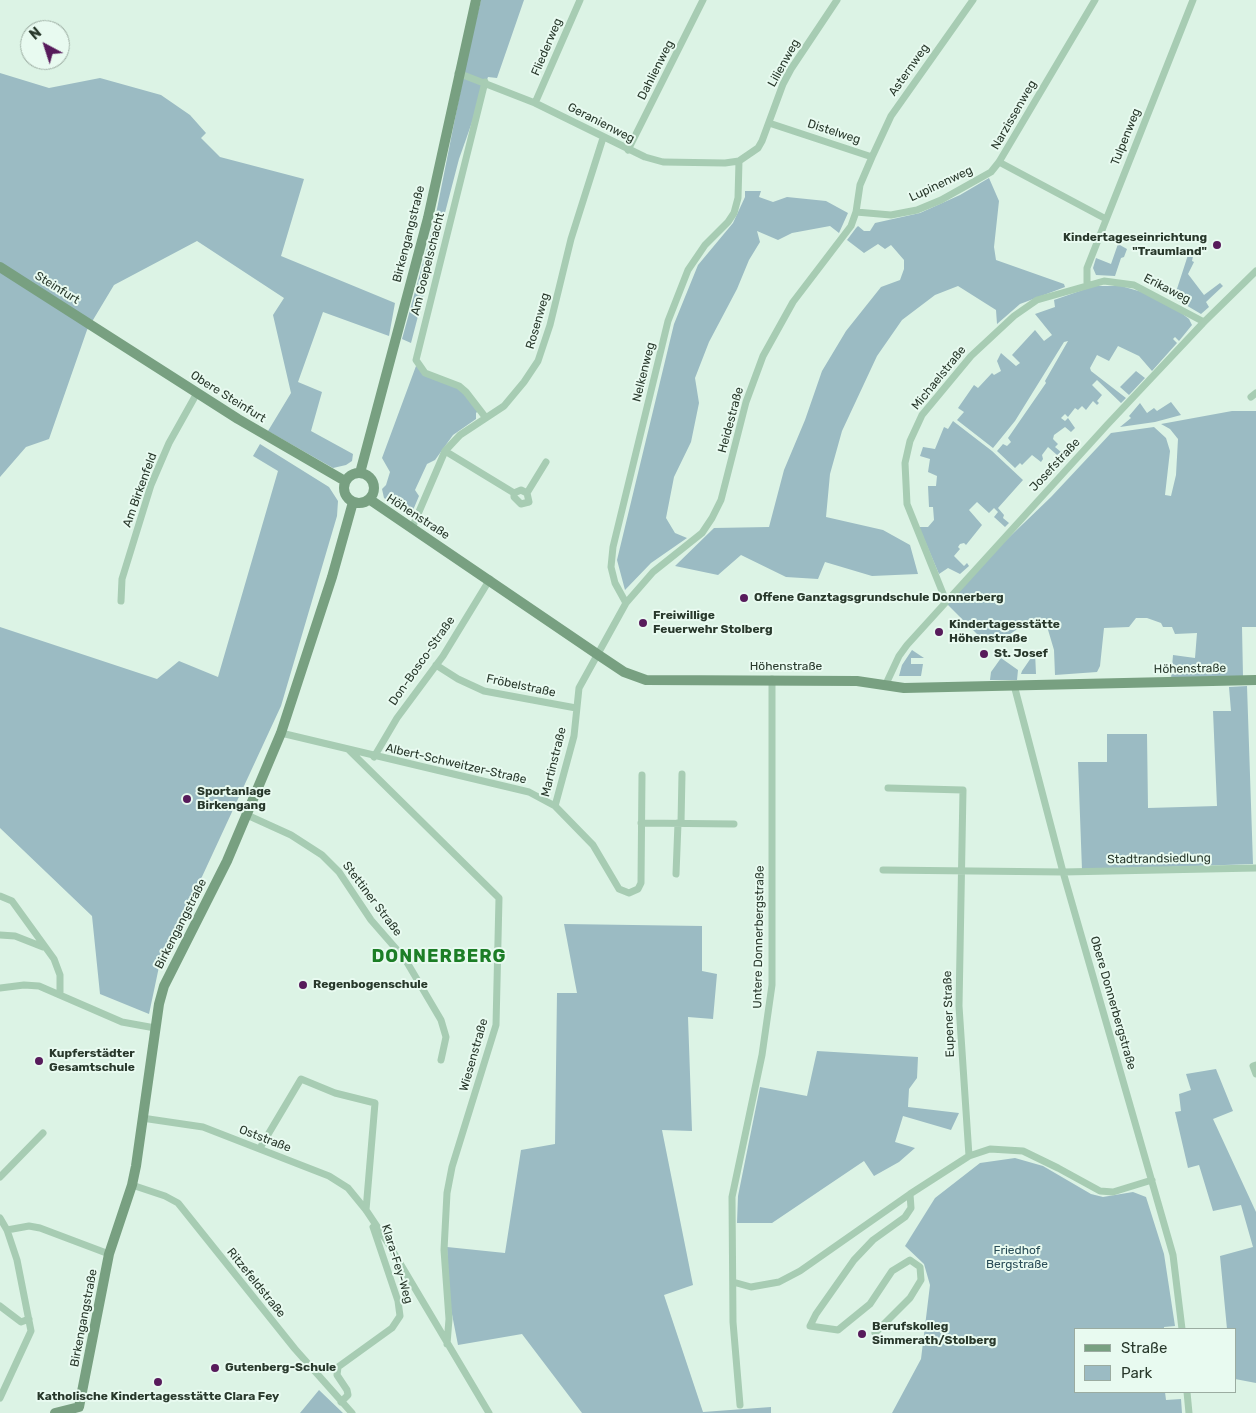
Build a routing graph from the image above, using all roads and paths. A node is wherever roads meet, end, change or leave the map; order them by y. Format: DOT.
graph roads {
  1 [pos="476,0"];
  2 [pos="580,0"];
  3 [pos="704,0"];
  4 [pos="837,0"];
  5 [pos="973,0"];
  6 [pos="1094,0"];
  7 [pos="1193,0"];
  8 [pos="458,72"];
  9 [pos="485,82"];
  10 [pos="535,103"];
  11 [pos="769,123"];
  12 [pos="603,138"];
  13 [pos="628,150"];
  14 [pos="872,157"];
  15 [pos="739,161"];
  16 [pos="999,162"];
  17 [pos="864,175"];
  18 [pos="856,212"];
  19 [pos="1106,219"];
  20 [pos="0,267"];
  21 [pos="1256,270"];
  22 [pos="1087,284"];
  23 [pos="1204,322"];
  24 [pos="100,330"];
  25 [pos="198,393"];
  26 [pos="486,418"];
  27 [pos="444,451"];
  28 [pos="546,462"];
  29 [pos="360,473"];
  30 [pos="346,481"];
  31 [pos="527,493"];
  32 [pos="514,494"];
  33 [pos="369,499"];
  34 [pos="353,502"];
  35 [pos="412,528"];
  36 [pos="490,579"];
  37 [pos="121,601"];
  38 [pos="946,601"];
  39 [pos="626,603"];
  40 [pos="597,654"];
  41 [pos="436,665"];
  42 [pos="772,679"];
  43 [pos="1256,680"];
  44 [pos="1014,685"];
  45 [pos="885,686"];
  46 [pos="576,708"];
  47 [pos="281,734"];
  48 [pos="349,750"];
  49 [pos="374,757"];
  50 [pos="682,774"];
  51 [pos="642,775"];
  52 [pos="888,788"];
  53 [pos="555,806"];
  54 [pos="247,814"];
  55 [pos="641,823"];
  56 [pos="680,823"];
  57 [pos="734,824"];
  58 [pos="1256,868"];
  59 [pos="883,870"];
  60 [pos="962,871"];
  61 [pos="1063,872"];
  62 [pos="676,874"];
  63 [pos="0,896"];
  64 [pos="0,936"];
  65 [pos="44,947"];
  66 [pos="0,988"];
  67 [pos="60,994"];
  68 [pos="155,1028"];
  69 [pos="441,1060"];
  70 [pos="1256,1065"];
  71 [pos="1256,1074"];
  72 [pos="142,1118"];
  73 [pos="43,1133"];
  74 [pos="260,1148"];
  75 [pos="969,1156"];
  76 [pos="0,1177"];
  77 [pos="1152,1180"];
  78 [pos="132,1185"];
  79 [pos="910,1194"];
  80 [pos="366,1210"];
  81 [pos="370,1217"];
  82 [pos="0,1218"];
  83 [pos="8,1230"];
  84 [pos="109,1254"];
  85 [pos="733,1282"];
  86 [pos="0,1306"];
  87 [pos="29,1319"];
  88 [pos="1182,1328"];
  89 [pos="875,1333"];
  90 [pos="447,1344"];
  91 [pos="1187,1393"];
  92 [pos="0,1398"];
  93 [pos="341,1402"];
  94 [pos="740,1405"];
  95 [pos="80,1410"];
  96 [pos="55,1413"];
  97 [pos="352,1413"];
  98 [pos="489,1413"];
  99 [pos="1189,1413"];
  1 -- 8 [label="street, Birkengangstraße"];
  2 -- 10 [label="street, Fliederweg"];
  3 -- 13 [label="street, Dahlienweg"];
  4 -- 11 [label="street, Lilienweg"];
  5 -- 14 [label="street, Asternweg"];
  6 -- 16 [label="street, Narzissenweg"];
  7 -- 19 [label="street, Tulpenweg"];
  8 -- 9 [label="street, Geranienweg"];
  8 -- 29 [label="street, Birkengangstraße"];
  9 -- 10 [label="street, Geranienweg"];
  9 -- 26 [label="street, Am Goepelschacht"];
  10 -- 12 [label="street, Geranienweg"];
  11 -- 14 [label="street, Distelweg"];
  11 -- 15 [label="street, Lilienweg"];
  12 -- 13 [label="street, Geranienweg"];
  12 -- 26 [label="street, Rosenweg"];
  13 -- 15 [label="street, Geranienweg"];
  14 -- 17 [label="street, Distelweg"];
  15 -- 39 [label="street, Nelkenweg"];
  16 -- 18 [label="street, Lupinenweg"];
  16 -- 19 [label="street, Narzissenweg"];
  17 -- 18 [label="street, Heidestraße"];
  18 -- 39 [label="street, Heidestraße"];
  19 -- 22 [label="street, Tulpenweg"];
  20 -- 24 [label="street, Steinfurt"];
  21 -- 23 [label="street, Josefstraße"];
  22 -- 23 [label="street, Erikaweg"];
  22 -- 38 [label="street, Michaelstraße"];
  23 -- 38 [label="street, Josefstraße"];
  24 -- 25 [label="street, Obere Steinfurt"];
  25 -- 30 [label="street, Obere Steinfurt"];
  25 -- 37 [label="street, Am Birkenfeld"];
  26 -- 27 [label="street, Rosenweg"];
  27 -- 32 [label="street"];
  27 -- 35 [label="street, Rosenweg"];
  28 -- 31 [label="street"];
  29 -- 30 [label="street"];
  29 -- 33 [label="street"];
  30 -- 34 [label="street"];
  31 -- 32 [label="street"];
  31 -- 32 [label="street"];
  33 -- 34 [label="street"];
  33 -- 35 [label="street, Höhenstraße"];
  34 -- 47 [label="street, Birkengangstraße"];
  35 -- 36 [label="street, Höhenstraße"];
  36 -- 40 [label="street, Höhenstraße"];
  36 -- 41 [label="street, Don-Bosco-Straße"];
  38 -- 45 [label="street, Josefstraße"];
  39 -- 40 [label="street, Heidestraße"];
  40 -- 42 [label="street, Höhenstraße"];
  40 -- 46 [label="street, Martinstraße"];
  41 -- 46 [label="street, Fröbelstraße"];
  41 -- 49 [label="street, Don-Bosco-Straße"];
  42 -- 45 [label="street, Höhenstraße"];
  42 -- 85 [label="street, Untere Donnerbergstraße"];
  43 -- 44 [label="street, Höhenstraße"];
  44 -- 45 [label="street, Höhenstraße"];
  44 -- 61 [label="street, Obere Donnerbergstraße"];
  46 -- 53 [label="street, Martinstraße"];
  47 -- 48 [label="street"];
  47 -- 54 [label="street, Birkengangstraße"];
  48 -- 49 [label="street, Albert-Schweitzer-Straße"];
  48 -- 90 [label="street, Wiesenstraße"];
  49 -- 53 [label="street, Albert-Schweitzer-Straße"];
  50 -- 56 [label="street"];
  51 -- 55 [label="street, Martinstraße"];
  52 -- 60 [label="street, Eupener Straße"];
  53 -- 55 [label="street, Martinstraße"];
  54 -- 68 [label="street, Birkengangstraße"];
  54 -- 69 [label="street, Stettiner Straße"];
  55 -- 56 [label="street"];
  56 -- 57 [label="street"];
  56 -- 62 [label="street"];
  58 -- 61 [label="street, Stadtrandsiedlung"];
  59 -- 60 [label="street"];
  60 -- 61 [label="street"];
  60 -- 75 [label="street, Eupener Straße"];
  61 -- 77 [label="street, Obere Donnerbergstraße"];
  63 -- 65 [label="street"];
  64 -- 65 [label="street"];
  65 -- 67 [label="street"];
  66 -- 67 [label="street"];
  67 -- 68 [label="street"];
  68 -- 72 [label="street, Birkengangstraße"];
  70 -- 71 [label="street"];
  72 -- 74 [label="street, Oststraße"];
  72 -- 78 [label="street, Birkengangstraße"];
  73 -- 76 [label="street"];
  74 -- 80 [label="street, Oststraße"];
  74 -- 80 [label="street"];
  75 -- 77 [label="street"];
  75 -- 79 [label="street"];
  77 -- 88 [label="street, Obere Donnerbergstraße"];
  78 -- 84 [label="street, Birkengangstraße"];
  78 -- 93 [label="street, Ritzefeldstraße"];
  79 -- 85 [label="street"];
  79 -- 89 [label="street"];
  80 -- 81 [label="street, Oststraße"];
  81 -- 90 [label="street, Oststraße"];
  81 -- 93 [label="street, Klara-Fey-Weg"];
  82 -- 83 [label="street"];
  83 -- 84 [label="street"];
  83 -- 87 [label="street"];
  84 -- 95 [label="street, Birkengangstraße"];
  85 -- 94 [label="street, Untere Donnerbergstraße"];
  86 -- 87 [label="street"];
  87 -- 92 [label="street"];
  90 -- 98 [label="street, Oststraße"];
  91 -- 99 [label="street"];
  93 -- 97 [label="street, Ritzefeldstraße"];
  95 -- 96 [label="street, Birkengangstraße"];
}
